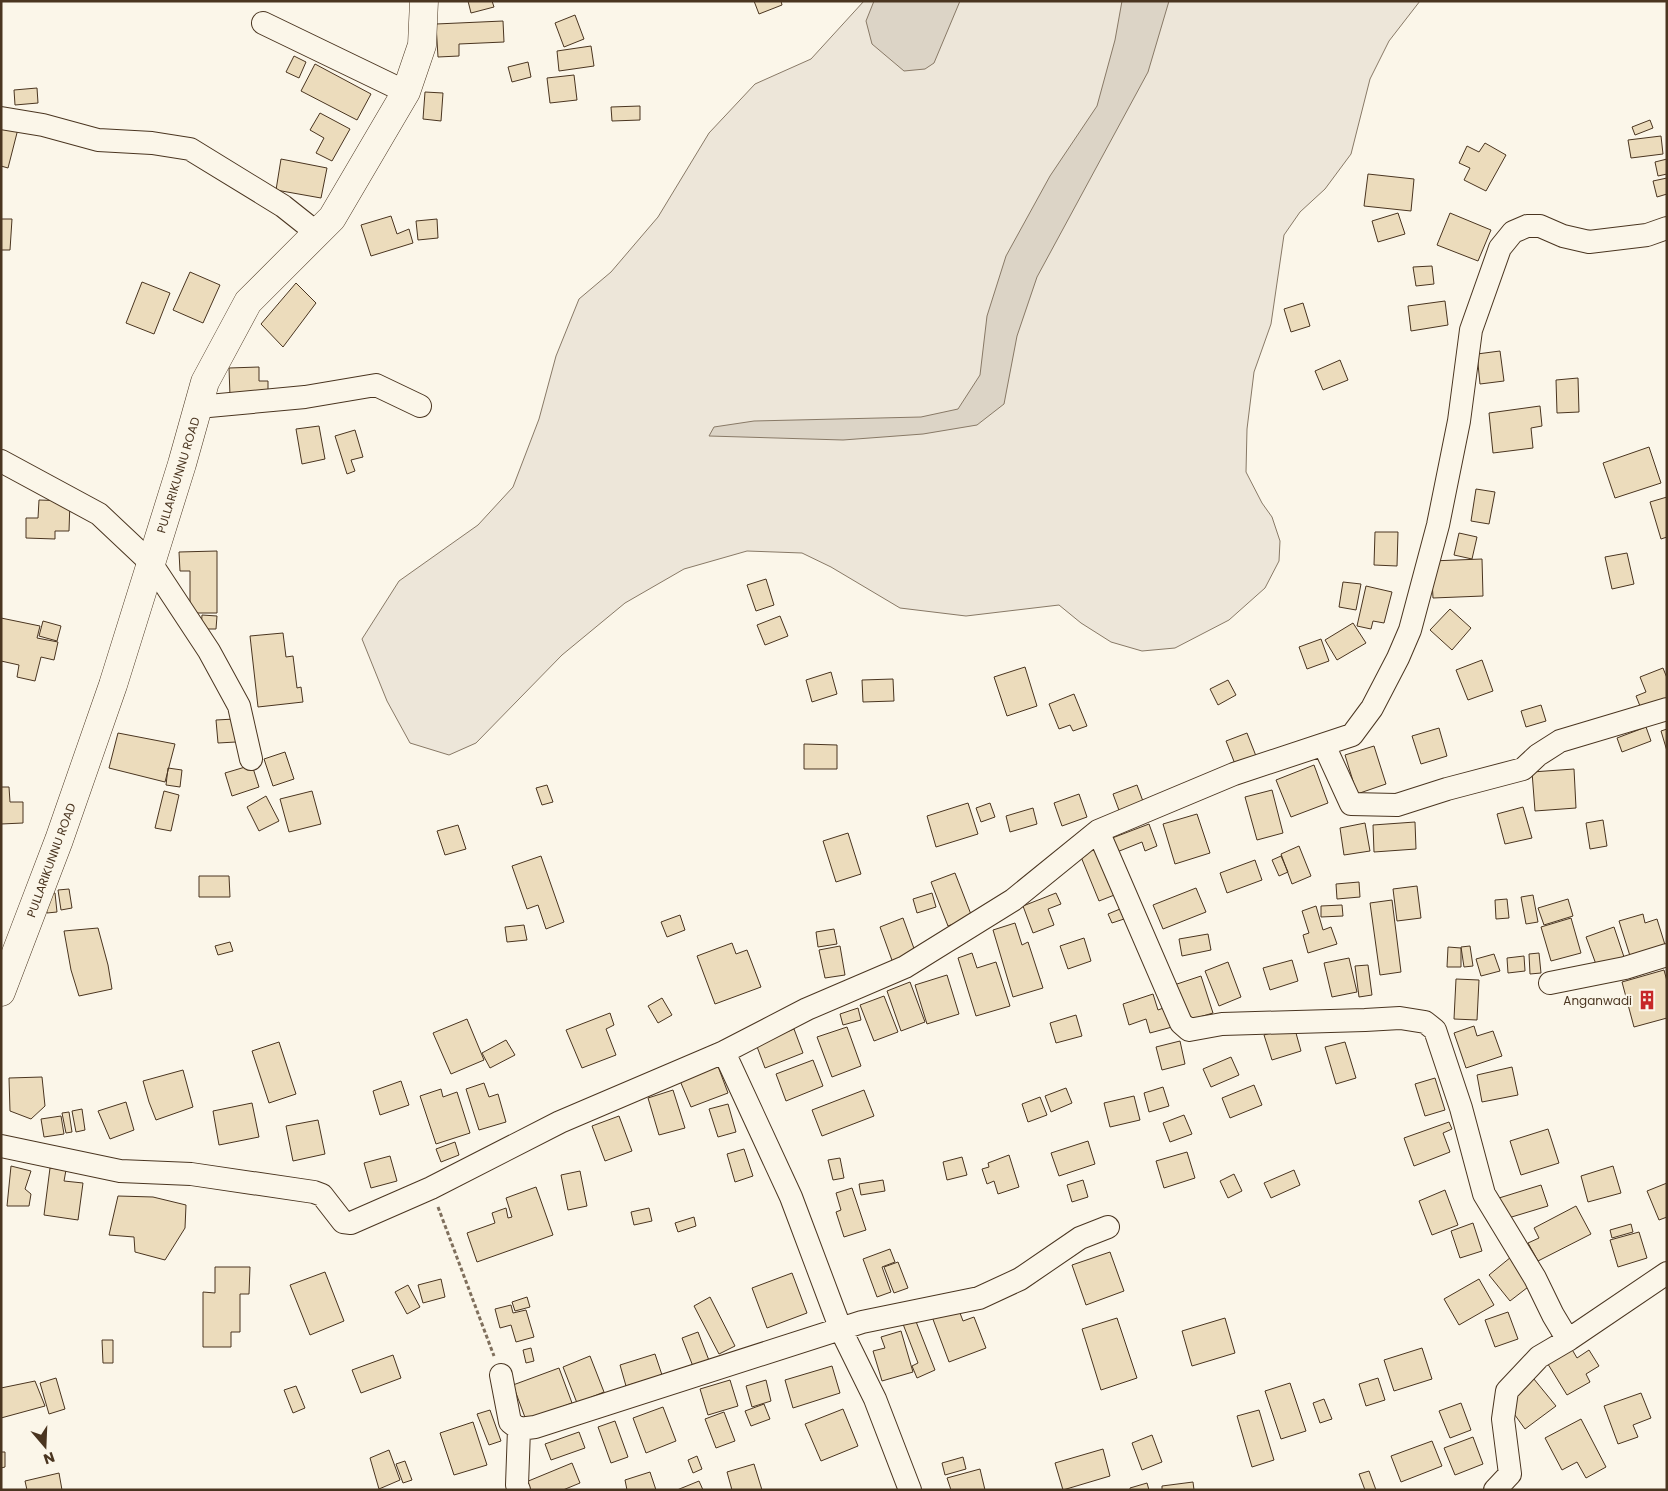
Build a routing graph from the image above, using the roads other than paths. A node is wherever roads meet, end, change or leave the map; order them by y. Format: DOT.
graph roads {
  1 [pos="424,1"];
  2 [pos="262,23"];
  3 [pos="406,92"];
  4 [pos="1,118"];
  5 [pos="1667,228"];
  6 [pos="317,232"];
  7 [pos="420,406"];
  8 [pos="198,407"];
  9 [pos="1,461"];
  10 [pos="151,564"];
  11 [pos="1667,709"];
  12 [pos="1324,745"];
  13 [pos="251,759"];
  14 [pos="1098,831"];
  15 [pos="1667,955"];
  16 [pos="1550,983"];
  17 [pos="1,992"];
  18 [pos="724,1052"];
  19 [pos="1,1146"];
  20 [pos="1108,1227"];
  21 [pos="1667,1272"];
  22 [pos="841,1330"];
  23 [pos="1568,1340"];
  24 [pos="501,1375"];
  25 [pos="520,1429"];
  26 [pos="519,1490"];
  27 [pos="910,1490"];
  28 [pos="1495,1490"];
  1 -- 3 [label="main road, PULLARIKUNNU ROAD"];
  2 -- 3 [label="street"];
  3 -- 6 [label="main road, PULLARIKUNNU ROAD"];
  4 -- 6 [label="street"];
  5 -- 12 [label="street"];
  6 -- 8 [label="main road, PULLARIKUNNU ROAD"];
  7 -- 8 [label="street"];
  8 -- 10 [label="main road, PULLARIKUNNU ROAD"];
  9 -- 10 [label="street"];
  10 -- 13 [label="street"];
  10 -- 17 [label="main road, PULLARIKUNNU ROAD"];
  11 -- 12 [label="street"];
  12 -- 14 [label="street"];
  14 -- 18 [label="street"];
  14 -- 23 [label="street"];
  15 -- 16 [label="street"];
  18 -- 19 [label="street"];
  18 -- 22 [label="street"];
  20 -- 22 [label="street"];
  21 -- 23 [label="street"];
  22 -- 25 [label="street"];
  22 -- 27 [label="street"];
  23 -- 28 [label="street"];
  24 -- 25 [label="street"];
  25 -- 26 [label="street"];
}
